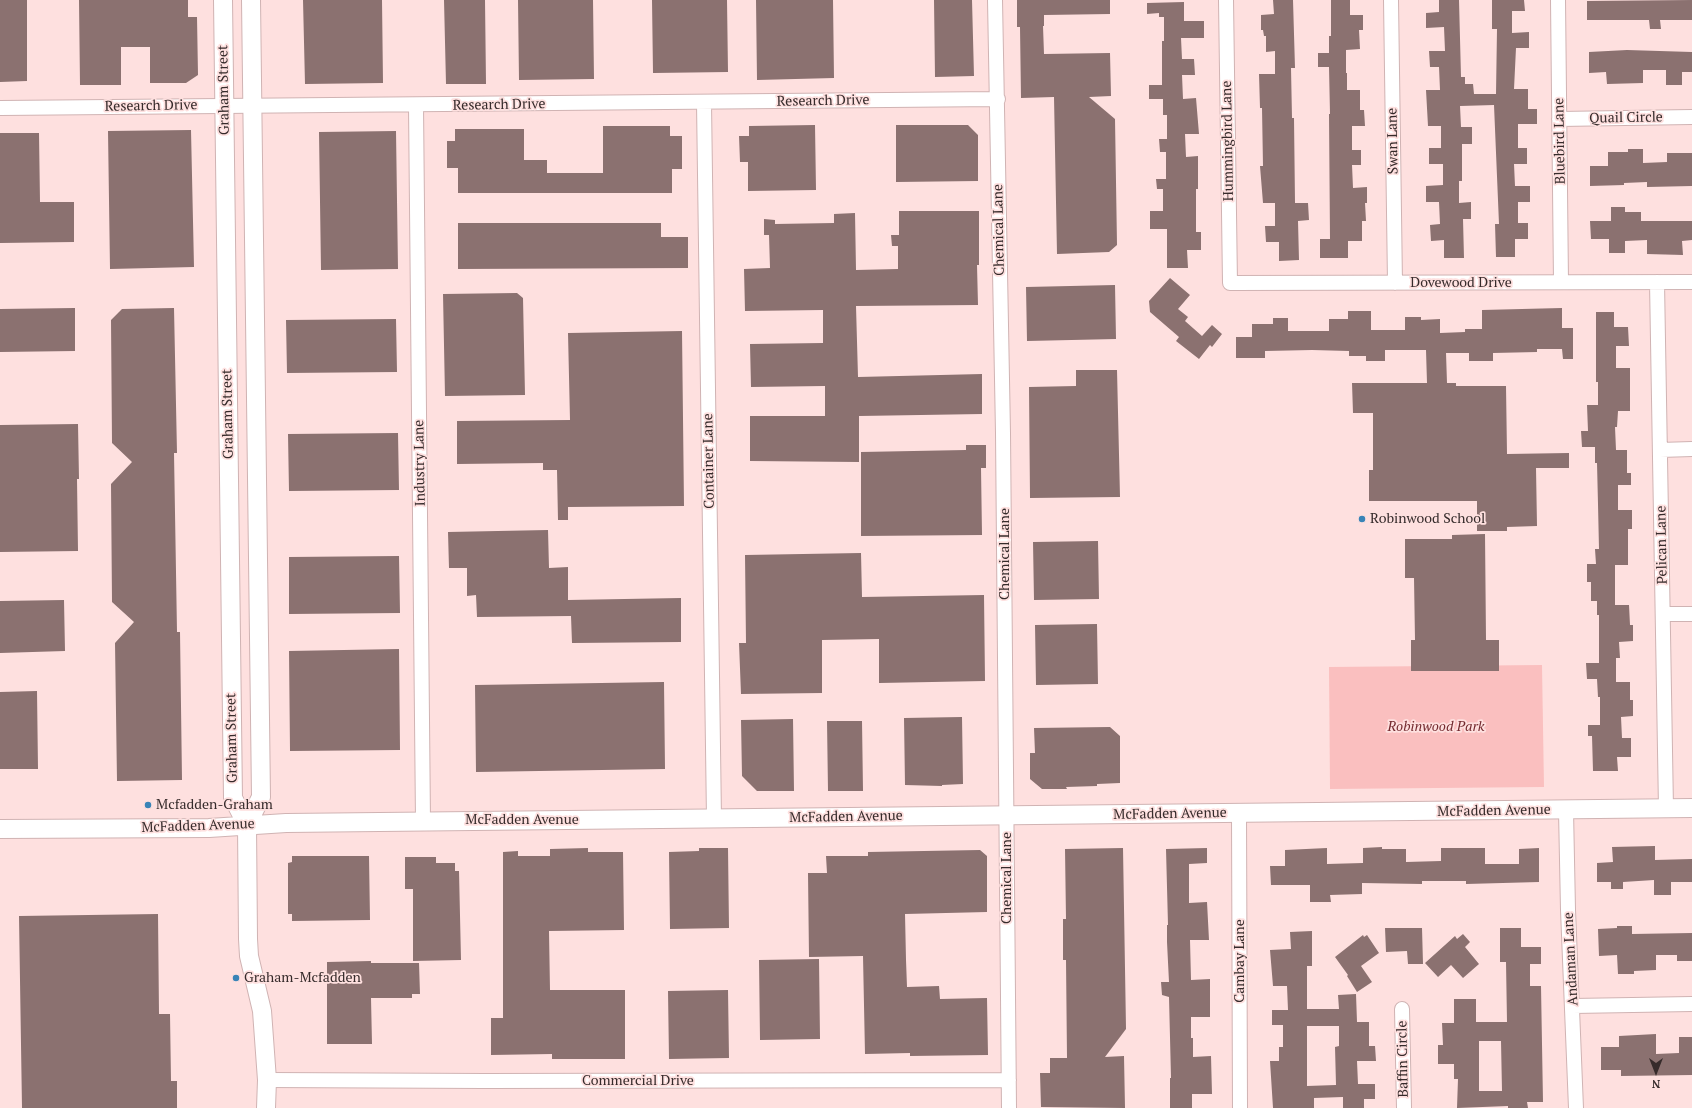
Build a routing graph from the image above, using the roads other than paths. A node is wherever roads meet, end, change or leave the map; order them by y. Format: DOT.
graph roads {
  1 [pos="224,0"];
  2 [pos="250,0"];
  3 [pos="995,0"];
  4 [pos="1226,0"];
  5 [pos="1391,0"];
  6 [pos="1558,0"];
  7 [pos="998,99"];
  8 [pos="704,103"];
  9 [pos="252,105"];
  10 [pos="416,105"];
  11 [pos="224,106"];
  12 [pos="0,108"];
  13 [pos="1692,117"];
  14 [pos="1559,120"];
  15 [pos="1561,282"];
  16 [pos="1657,282"];
  17 [pos="1692,282"];
  18 [pos="1230,283"];
  19 [pos="1395,283"];
  20 [pos="1660,450"];
  21 [pos="1692,450"];
  22 [pos="257,460"];
  23 [pos="229,461"];
  24 [pos="1663,614"];
  25 [pos="1692,614"];
  26 [pos="1692,808"];
  27 [pos="1666,809"];
  28 [pos="1566,810"];
  29 [pos="1239,814"];
  30 [pos="1007,816"];
  31 [pos="714,819"];
  32 [pos="423,821"];
  33 [pos="247,825"];
  34 [pos="0,830"];
  35 [pos="1692,1004"];
  36 [pos="1573,1006"];
  37 [pos="1402,1009"];
  38 [pos="267,1080"];
  39 [pos="1009,1080"];
  40 [pos="266,1108"];
  41 [pos="1009,1108"];
  42 [pos="1240,1108"];
  43 [pos="1404,1108"];
  44 [pos="1576,1108"];
  1 -- 11 [label="street, Graham Street"];
  2 -- 9 [label="street, Graham Street"];
  3 -- 7 [label="street, Chemical Lane"];
  4 -- 18 [label="street, Hummingbird Lane"];
  5 -- 19 [label="street, Swan Lane"];
  6 -- 14 [label="street, Bluebird Lane"];
  7 -- 8 [label="street, Research Drive"];
  7 -- 30 [label="street, Chemical Lane"];
  8 -- 10 [label="street, Research Drive"];
  8 -- 31 [label="street, Container Lane"];
  9 -- 10 [label="street, Research Drive"];
  9 -- 11 [label="street, Research Drive"];
  9 -- 22 [label="street, Graham Street"];
  10 -- 32 [label="street, Industry Lane"];
  11 -- 12 [label="street, Research Drive"];
  11 -- 23 [label="street, Graham Street"];
  13 -- 14 [label="street, Quail Circle"];
  14 -- 15 [label="street, Bluebird Lane"];
  15 -- 16 [label="street, Dovewood Drive"];
  15 -- 19 [label="street, Dovewood Drive"];
  16 -- 17 [label="street, Dovewood Drive"];
  16 -- 20 [label="street, Pelican Lane"];
  18 -- 19 [label="street, Dovewood Drive"];
  20 -- 21 [label="street"];
  20 -- 24 [label="street, Pelican Lane"];
  22 -- 23 [label="street"];
  22 -- 33 [label="street, Graham Street"];
  23 -- 33 [label="street, Graham Street"];
  24 -- 25 [label="street"];
  24 -- 27 [label="street, Pelican Lane"];
  26 -- 27 [label="street, McFadden Avenue"];
  27 -- 28 [label="street, McFadden Avenue"];
  28 -- 29 [label="street, McFadden Avenue"];
  28 -- 36 [label="street, Andaman Lane"];
  29 -- 30 [label="street, McFadden Avenue"];
  29 -- 42 [label="street, Cambay Lane"];
  30 -- 31 [label="street, McFadden Avenue"];
  30 -- 39 [label="street, Chemical Lane"];
  31 -- 32 [label="street, McFadden Avenue"];
  32 -- 33 [label="street, McFadden Avenue"];
  33 -- 34 [label="street, McFadden Avenue"];
  33 -- 38 [label="street, Graham Street"];
  35 -- 36 [label="street"];
  36 -- 44 [label="street, Andaman Lane"];
  37 -- 43 [label="street, Baffin Circle"];
  38 -- 39 [label="street, Commercial Drive"];
  38 -- 40 [label="street, Graham Street"];
  39 -- 41 [label="street, Chemical Lane"];
}
